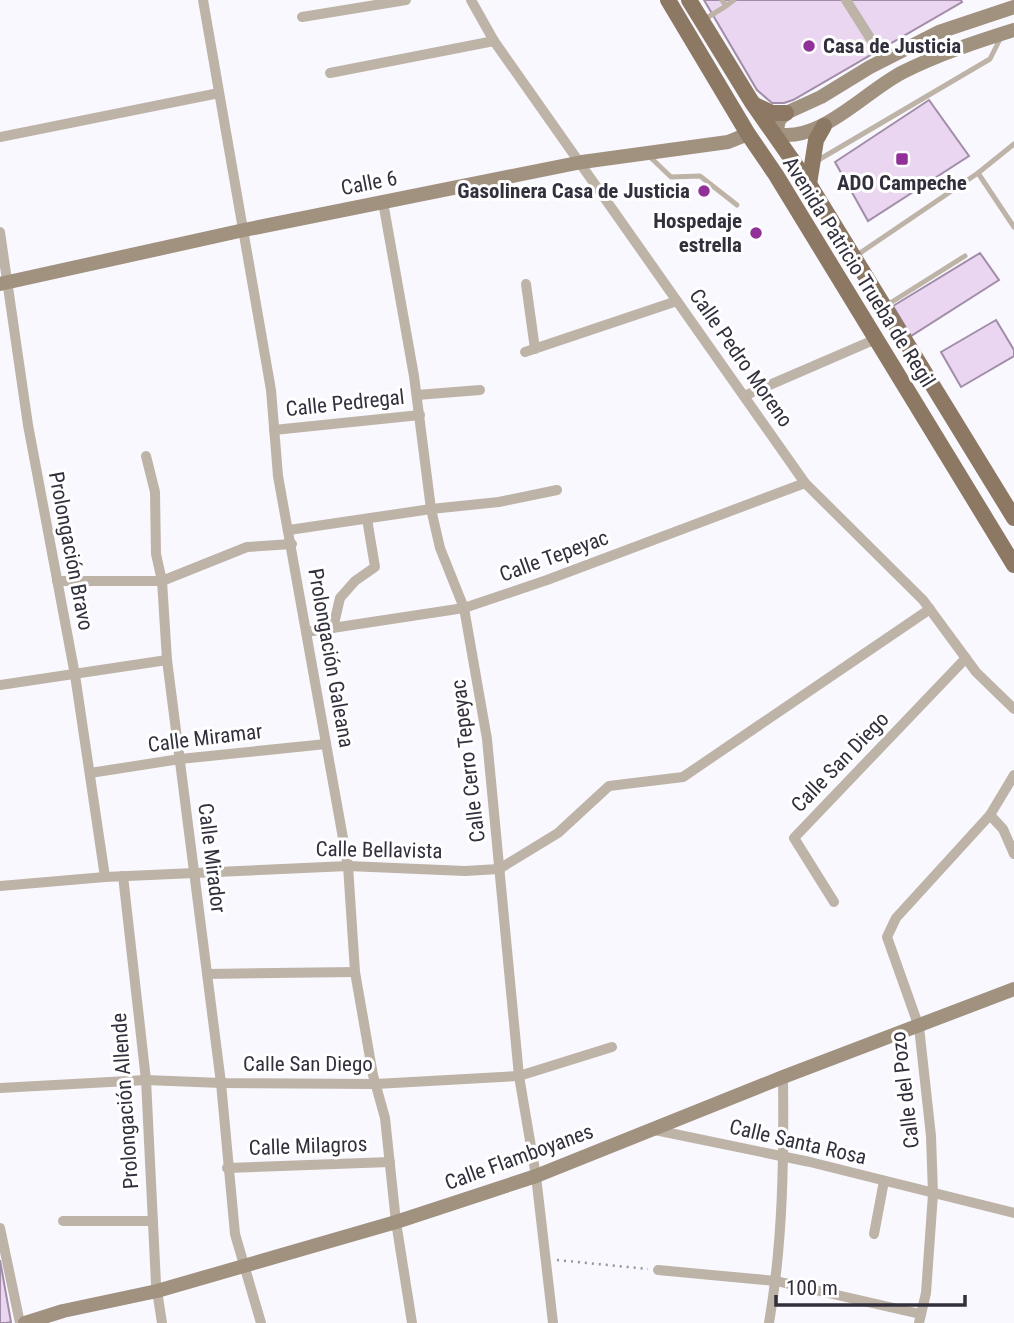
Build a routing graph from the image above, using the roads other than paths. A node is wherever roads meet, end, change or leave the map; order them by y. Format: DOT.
graph roads {
  1 [pos="203,0"];
  2 [pos="406,0"];
  3 [pos="471,0"];
  4 [pos="668,0"];
  5 [pos="689,0"];
  6 [pos="734,0"];
  7 [pos="846,0"];
  8 [pos="724,3"];
  9 [pos="1014,7"];
  10 [pos="302,17"];
  11 [pos="702,22"];
  12 [pos="1008,32"];
  13 [pos="494,40"];
  14 [pos="877,64"];
  15 [pos="330,73"];
  16 [pos="881,84"];
  17 [pos="219,93"];
  18 [pos="753,104"];
  19 [pos="786,113"];
  20 [pos="824,126"];
  21 [pos="748,134"];
  22 [pos="776,134"];
  23 [pos="0,137"];
  24 [pos="1014,144"];
  25 [pos="647,154"];
  26 [pos="582,162"];
  27 [pos="812,164"];
  28 [pos="978,173"];
  29 [pos="776,175"];
  30 [pos="809,184"];
  31 [pos="383,202"];
  32 [pos="737,205"];
  33 [pos="1014,227"];
  34 [pos="244,230"];
  35 [pos="0,232"];
  36 [pos="965,256"];
  37 [pos="854,257"];
  38 [pos="3,284"];
  39 [pos="526,284"];
  40 [pos="677,301"];
  41 [pos="885,307"];
  42 [pos="876,339"];
  43 [pos="481,390"];
  44 [pos="417,396"];
  45 [pos="744,396"];
  46 [pos="420,415"];
  47 [pos="274,430"];
  48 [pos="146,456"];
  49 [pos="805,483"];
  50 [pos="557,490"];
  51 [pos="431,509"];
  52 [pos="1014,518"];
  53 [pos="367,519"];
  54 [pos="289,530"];
  55 [pos="292,544"];
  56 [pos="1014,565"];
  57 [pos="57,581"];
  58 [pos="162,581"];
  59 [pos="464,608"];
  60 [pos="930,609"];
  61 [pos="333,628"];
  62 [pos="306,632"];
  63 [pos="966,658"];
  64 [pos="167,660"];
  65 [pos="75,675"];
  66 [pos="0,685"];
  67 [pos="1014,709"];
  68 [pos="326,744"];
  69 [pos="180,760"];
  70 [pos="90,773"];
  71 [pos="1014,775"];
  72 [pos="990,815"];
  73 [pos="1014,854"];
  74 [pos="348,866"];
  75 [pos="499,869"];
  76 [pos="195,874"];
  77 [pos="122,876"];
  78 [pos="105,877"];
  79 [pos="0,886"];
  80 [pos="834,902"];
  81 [pos="355,972"];
  82 [pos="207,974"];
  83 [pos="1014,989"];
  84 [pos="919,1027"];
  85 [pos="612,1047"];
  86 [pos="519,1076"];
  87 [pos="783,1077"];
  88 [pos="146,1080"];
  89 [pos="221,1083"];
  90 [pos="376,1084"];
  91 [pos="0,1088"];
  92 [pos="655,1130"];
  93 [pos="784,1157"];
  94 [pos="390,1162"];
  95 [pos="227,1168"];
  96 [pos="536,1176"];
  97 [pos="884,1181"];
  98 [pos="933,1194"];
  99 [pos="1014,1213"];
  100 [pos="63,1221"];
  101 [pos="153,1221"];
  102 [pos="396,1222"];
  103 [pos="0,1228"];
  104 [pos="874,1234"];
  105 [pos="244,1266"];
  106 [pos="659,1270"];
  107 [pos="776,1282"];
  108 [pos="157,1291"];
  109 [pos="63,1317"];
  110 [pos="919,1318"];
  111 [pos="20,1323"];
  112 [pos="25,1323"];
  113 [pos="162,1323"];
  114 [pos="261,1323"];
  115 [pos="412,1323"];
  116 [pos="553,1323"];
  117 [pos="768,1323"];
  1 -- 17 [label="street, Prolongación Galeana"];
  2 -- 10 [label="street"];
  3 -- 13 [label="street, Calle Pedro Moreno"];
  4 -- 21 [label="main road, Avenida Patricio Trueba de Regil"];
  5 -- 11 [label="main road, Avenida Patricio Trueba de Regil"];
  6 -- 8 [label="lane"];
  7 -- 14 [label="street"];
  8 -- 11 [label="lane"];
  9 -- 14 [label="street"];
  11 -- 18 [label="main road, Avenida Patricio Trueba de Regil"];
  12 -- 16 [label="street"];
  12 -- 27 [label="lane"];
  13 -- 15 [label="street"];
  13 -- 26 [label="street, Calle Pedro Moreno"];
  14 -- 16 [label="street"];
  14 -- 19 [label="street"];
  16 -- 20 [label="street"];
  17 -- 23 [label="street"];
  17 -- 34 [label="street, Prolongación Galeana"];
  18 -- 19 [label="main road"];
  18 -- 21 [label="main road"];
  18 -- 22 [label="main road, Avenida Patricio Trueba de Regil"];
  19 -- 22 [label="street"];
  20 -- 22 [label="street"];
  20 -- 27 [label="main road"];
  21 -- 22 [label="main road"];
  21 -- 25 [label="street, Calle 6"];
  21 -- 29 [label="main road, Avenida Patricio Trueba de Regil"];
  22 -- 29 [label="main road"];
  22 -- 30 [label="main road, Avenida Patricio Trueba de Regil"];
  24 -- 28 [label="lane"];
  25 -- 26 [label="street, Calle 6"];
  25 -- 32 [label="lane"];
  26 -- 31 [label="street, Calle 6"];
  26 -- 40 [label="street, Calle Pedro Moreno"];
  27 -- 30 [label="main road"];
  28 -- 33 [label="lane"];
  28 -- 37 [label="lane"];
  29 -- 42 [label="main road, Avenida Patricio Trueba de Regil"];
  30 -- 37 [label="main road, Avenida Patricio Trueba de Regil"];
  31 -- 34 [label="street, Calle 6"];
  31 -- 44 [label="street, Calle Cerro Tepeyac"];
  34 -- 38 [label="street, Calle 6"];
  34 -- 47 [label="street, Prolongación Galeana"];
  35 -- 38 [label="street, Prolongación Bravo"];
  36 -- 41 [label="lane"];
  37 -- 41 [label="main road, Avenida Patricio Trueba de Regil"];
  38 -- 57 [label="street, Prolongación Bravo"];
  39 -- 40 [label="street"];
  40 -- 45 [label="street, Calle Pedro Moreno"];
  41 -- 52 [label="main road, Avenida Patricio Trueba de Regil"];
  42 -- 45 [label="street"];
  42 -- 56 [label="main road, Avenida Patricio Trueba de Regil"];
  43 -- 44 [label="street"];
  44 -- 46 [label="street, Calle Cerro Tepeyac"];
  45 -- 49 [label="street, Calle Pedro Moreno"];
  46 -- 47 [label="street, Calle Pedregal"];
  46 -- 51 [label="street, Calle Cerro Tepeyac"];
  47 -- 54 [label="street, Prolongación Galeana"];
  48 -- 58 [label="street, Calle Mirador"];
  49 -- 59 [label="street, Calle Tepeyac"];
  49 -- 60 [label="street, Calle Pedro Moreno"];
  50 -- 51 [label="street"];
  51 -- 53 [label="street"];
  51 -- 59 [label="street, Calle Cerro Tepeyac"];
  53 -- 54 [label="street"];
  53 -- 61 [label="street"];
  54 -- 55 [label="street, Prolongación Galeana"];
  55 -- 58 [label="street"];
  55 -- 62 [label="street, Prolongación Galeana"];
  57 -- 58 [label="street"];
  57 -- 65 [label="street, Prolongación Bravo"];
  58 -- 64 [label="street, Calle Mirador"];
  59 -- 61 [label="street, Calle Tepeyac"];
  59 -- 75 [label="street, Calle Cerro Tepeyac"];
  60 -- 63 [label="street, Calle Pedro Moreno"];
  60 -- 75 [label="street, Calle Bellavista"];
  61 -- 62 [label="street, Calle Tepeyac"];
  62 -- 68 [label="street, Prolongación Galeana"];
  63 -- 67 [label="street, Calle Pedro Moreno"];
  63 -- 80 [label="street, Calle San Diego"];
  64 -- 65 [label="street"];
  64 -- 69 [label="street, Calle Mirador"];
  65 -- 66 [label="street"];
  65 -- 70 [label="street, Prolongación Bravo"];
  68 -- 69 [label="street, Calle Miramar"];
  68 -- 74 [label="street, Prolongación Galeana"];
  69 -- 70 [label="street, Calle Miramar"];
  69 -- 76 [label="street, Calle Mirador"];
  70 -- 78 [label="street, Prolongación Bravo"];
  71 -- 72 [label="street, Calle del Pozo"];
  72 -- 73 [label="street"];
  72 -- 84 [label="street, Calle del Pozo"];
  74 -- 75 [label="street, Calle Bellavista"];
  74 -- 76 [label="street, Calle Bellavista"];
  74 -- 81 [label="street, Prolongación Galeana"];
  75 -- 86 [label="street, Calle Cerro Tepeyac"];
  76 -- 77 [label="street, Calle Bellavista"];
  76 -- 82 [label="street, Calle Mirador"];
  77 -- 78 [label="street, Calle Bellavista"];
  77 -- 88 [label="street, Prolongación Allende"];
  78 -- 79 [label="street, Calle Bellavista"];
  81 -- 82 [label="street"];
  81 -- 90 [label="street, Prolongación Galeana"];
  82 -- 89 [label="street, Calle Mirador"];
  83 -- 84 [label="street, Calle Flamboyanes"];
  84 -- 87 [label="street, Calle Flamboyanes"];
  84 -- 98 [label="street, Calle del Pozo"];
  85 -- 86 [label="street, Calle San Diego"];
  86 -- 90 [label="street, Calle San Diego"];
  86 -- 96 [label="street, Calle Cerro Tepeyac"];
  87 -- 92 [label="street, Calle Flamboyanes"];
  87 -- 93 [label="street"];
  88 -- 89 [label="street, Calle San Diego"];
  88 -- 91 [label="street, Calle San Diego"];
  88 -- 101 [label="street, Prolongación Allende"];
  89 -- 90 [label="street, Calle San Diego"];
  89 -- 95 [label="street, Calle Mirador"];
  90 -- 94 [label="street, Prolongación Galeana"];
  92 -- 93 [label="street, Calle Santa Rosa"];
  92 -- 96 [label="street, Calle Flamboyanes"];
  93 -- 97 [label="street, Calle Santa Rosa"];
  93 -- 107 [label="street"];
  94 -- 95 [label="street, Calle Milagros"];
  94 -- 102 [label="street, Prolongación Galeana"];
  95 -- 105 [label="street, Calle Mirador"];
  96 -- 102 [label="street, Calle Flamboyanes"];
  96 -- 116 [label="street, Calle Cerro Tepeyac"];
  97 -- 98 [label="street, Calle Santa Rosa"];
  97 -- 104 [label="street"];
  98 -- 99 [label="street, Calle Santa Rosa"];
  98 -- 110 [label="street, Calle del Pozo"];
  100 -- 101 [label="street"];
  101 -- 108 [label="street, Prolongación Allende"];
  102 -- 105 [label="street, Calle Flamboyanes"];
  102 -- 115 [label="street, Prolongación Galeana"];
  103 -- 111 [label="street"];
  105 -- 108 [label="street, Calle Flamboyanes"];
  105 -- 114 [label="street"];
  106 -- 107 [label="street"];
  107 -- 110 [label="street"];
  107 -- 117 [label="street"];
  108 -- 109 [label="street, Calle Flamboyanes"];
  108 -- 113 [label="street, Prolongación Allende"];
  109 -- 112 [label="street, Calle Flamboyanes"];
}
